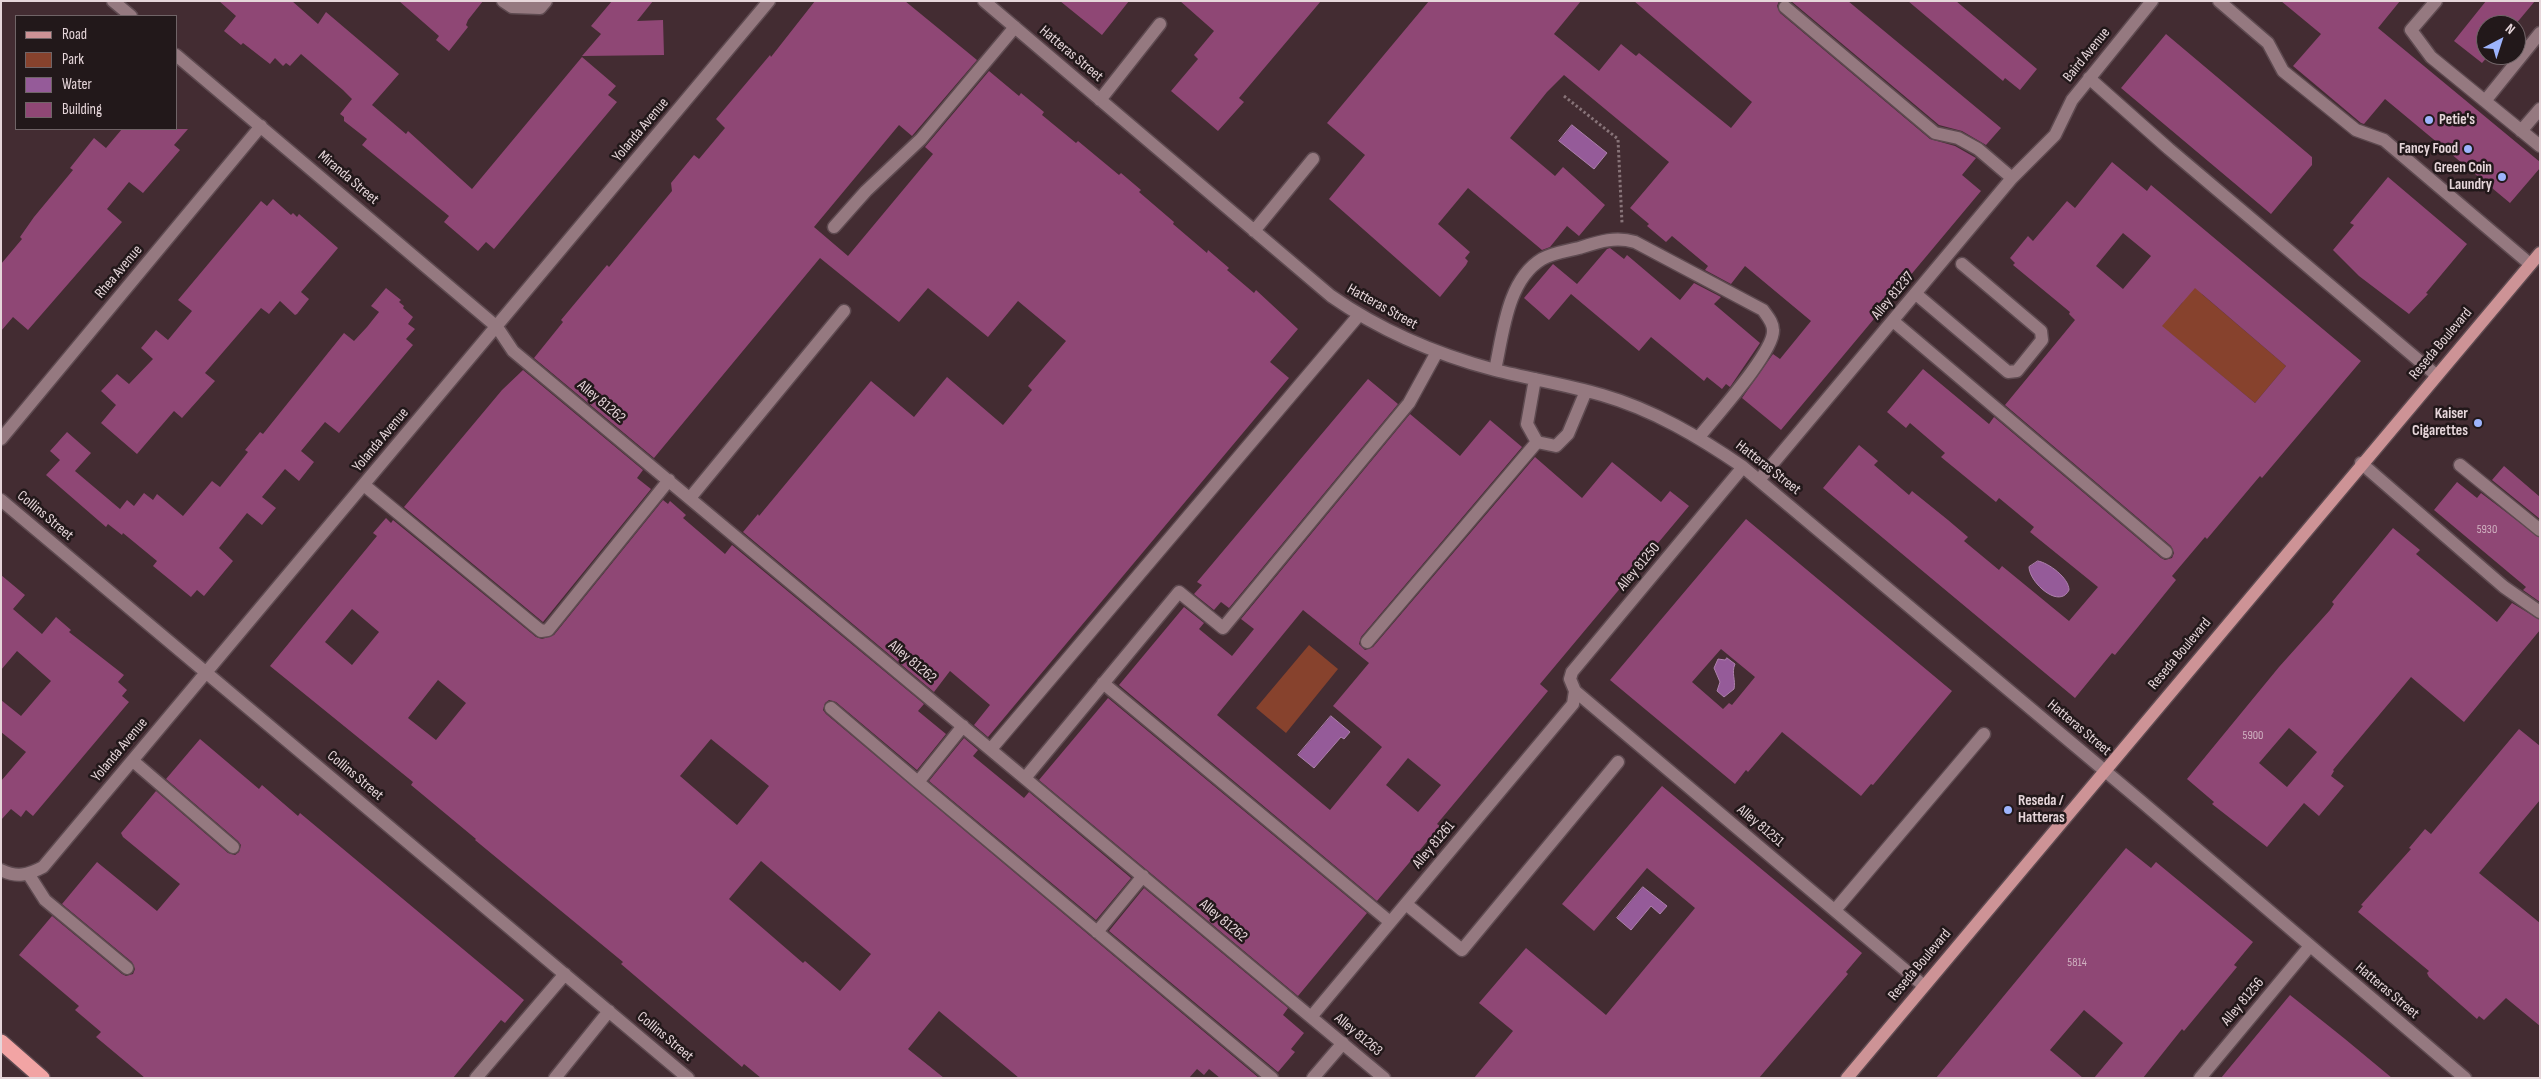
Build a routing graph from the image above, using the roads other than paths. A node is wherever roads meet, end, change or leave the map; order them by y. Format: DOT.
graph roads {
  1 [pos="113,1"];
  2 [pos="503,1"];
  3 [pos="546,1"];
  4 [pos="769,1"];
  5 [pos="984,1"];
  6 [pos="2152,1"];
  7 [pos="2219,1"];
  8 [pos="2436,1"];
  9 [pos="1785,7"];
  10 [pos="130,15"];
  11 [pos="1160,24"];
  12 [pos="1015,27"];
  13 [pos="2540,33"];
  14 [pos="178,56"];
  15 [pos="2089,78"];
  16 [pos="1100,100"];
  17 [pos="2485,101"];
  18 [pos="2540,109"];
  19 [pos="261,126"];
  20 [pos="2522,131"];
  21 [pos="2055,135"];
  22 [pos="2540,146"];
  23 [pos="1313,159"];
  24 [pos="2012,178"];
  25 [pos="834,227"];
  26 [pos="1254,231"];
  27 [pos="2540,253"];
  28 [pos="1962,264"];
  29 [pos="2530,264"];
  30 [pos="1916,294"];
  31 [pos="844,311"];
  32 [pos="1359,316"];
  33 [pos="1893,321"];
  34 [pos="497,327"];
  35 [pos="1437,352"];
  36 [pos="1495,370"];
  37 [pos="2436,375"];
  38 [pos="1535,379"];
  39 [pos="1586,391"];
  40 [pos="1699,437"];
  41 [pos="1,439"];
  42 [pos="1537,442"];
  43 [pos="2361,463"];
  44 [pos="2460,465"];
  45 [pos="1743,467"];
  46 [pos="669,480"];
  47 [pos="1759,480"];
  48 [pos="364,485"];
  49 [pos="690,498"];
  50 [pos="1,500"];
  51 [pos="2540,530"];
  52 [pos="2166,552"];
  53 [pos="2540,612"];
  54 [pos="1367,642"];
  55 [pos="207,673"];
  56 [pos="1103,684"];
  57 [pos="1575,691"];
  58 [pos="831,708"];
  59 [pos="964,726"];
  60 [pos="1984,734"];
  61 [pos="991,749"];
  62 [pos="132,760"];
  63 [pos="1618,762"];
  64 [pos="2104,770"];
  65 [pos="1025,778"];
  66 [pos="918,782"];
  67 [pos="233,847"];
  68 [pos="2,871"];
  69 [pos="29,875"];
  70 [pos="1143,876"];
  71 [pos="1406,904"];
  72 [pos="1835,910"];
  73 [pos="1390,922"];
  74 [pos="1097,932"];
  75 [pos="2310,946"];
  76 [pos="127,968"];
  77 [pos="565,974"];
  78 [pos="1924,986"];
  79 [pos="609,1011"];
  80 [pos="1311,1017"];
  81 [pos="1,1042"];
  82 [pos="1343,1043"];
  83 [pos="42,1078"];
  84 [pos="476,1078"];
  85 [pos="554,1078"];
  86 [pos="688,1078"];
  87 [pos="1272,1078"];
  88 [pos="1313,1078"];
  89 [pos="1384,1078"];
  90 [pos="1847,1078"];
  91 [pos="2200,1078"];
  92 [pos="2464,1078"];
  1 -- 10 [label="street"];
  2 -- 3 [label="street"];
  4 -- 34 [label="street, Yolanda Avenue"];
  5 -- 12 [label="street, Hatteras Street"];
  6 -- 15 [label="street, Baird Avenue"];
  7 -- 29 [label="street"];
  8 -- 17 [label="street"];
  9 -- 24 [label="street"];
  11 -- 16 [label="street"];
  12 -- 16 [label="street, Hatteras Street"];
  12 -- 25 [label="street"];
  13 -- 17 [label="street"];
  14 -- 19 [label="street, Miranda Street"];
  15 -- 21 [label="street, Baird Avenue"];
  15 -- 37 [label="street"];
  16 -- 26 [label="street, Hatteras Street"];
  17 -- 20 [label="street"];
  18 -- 20 [label="street"];
  19 -- 34 [label="street, Miranda Street"];
  19 -- 41 [label="street, Rhea Avenue"];
  20 -- 22 [label="street"];
  21 -- 24 [label="street, Alley 81237"];
  23 -- 26 [label="street"];
  24 -- 30 [label="street, Alley 81237"];
  26 -- 32 [label="street, Hatteras Street"];
  27 -- 29 [label="main road, Reseda Boulevard"];
  28 -- 30 [label="street"];
  29 -- 37 [label="main road, Reseda Boulevard"];
  30 -- 33 [label="street, Alley 81237"];
  31 -- 49 [label="street"];
  32 -- 35 [label="street, Hatteras Street"];
  32 -- 61 [label="street"];
  33 -- 47 [label="street, Alley 81237"];
  33 -- 52 [label="street"];
  34 -- 46 [label="street, Alley 81262"];
  34 -- 48 [label="street, Yolanda Avenue"];
  35 -- 36 [label="street, Hatteras Street"];
  35 -- 56 [label="street"];
  36 -- 38 [label="street, Hatteras Street"];
  36 -- 40 [label="street"];
  37 -- 43 [label="main road, Reseda Boulevard"];
  38 -- 39 [label="street, Hatteras Street"];
  38 -- 42 [label="street"];
  39 -- 40 [label="street, Hatteras Street"];
  39 -- 42 [label="street"];
  40 -- 45 [label="street, Hatteras Street"];
  42 -- 54 [label="street"];
  43 -- 53 [label="street"];
  43 -- 64 [label="main road, Reseda Boulevard"];
  44 -- 51 [label="street"];
  45 -- 47 [label="street, Hatteras Street"];
  45 -- 57 [label="street, Alley 81250"];
  46 -- 48 [label="street"];
  46 -- 49 [label="street, Alley 81262"];
  47 -- 64 [label="street, Hatteras Street"];
  48 -- 55 [label="street, Yolanda Avenue"];
  49 -- 59 [label="street, Alley 81262"];
  50 -- 55 [label="street, Collins Street"];
  55 -- 62 [label="street, Yolanda Avenue"];
  55 -- 77 [label="street, Collins Street"];
  56 -- 65 [label="street"];
  56 -- 73 [label="street"];
  57 -- 71 [label="street, Alley 81261"];
  57 -- 72 [label="street, Alley 81251"];
  58 -- 66 [label="street"];
  59 -- 61 [label="street, Alley 81262"];
  59 -- 66 [label="street"];
  60 -- 72 [label="street"];
  61 -- 65 [label="street, Alley 81262"];
  62 -- 67 [label="street"];
  62 -- 69 [label="street, Yolanda Avenue"];
  63 -- 71 [label="street"];
  64 -- 75 [label="street, Hatteras Street"];
  64 -- 78 [label="main road, Reseda Boulevard"];
  65 -- 70 [label="street, Alley 81262"];
  66 -- 74 [label="street"];
  68 -- 69 [label="street"];
  69 -- 76 [label="street"];
  70 -- 74 [label="street"];
  70 -- 80 [label="street, Alley 81262"];
  71 -- 73 [label="street, Alley 81261"];
  72 -- 78 [label="street, Alley 81251"];
  73 -- 80 [label="street, Alley 81261"];
  74 -- 87 [label="street"];
  75 -- 91 [label="street, Alley 81256"];
  75 -- 92 [label="street, Hatteras Street"];
  77 -- 79 [label="street, Collins Street"];
  77 -- 84 [label="street"];
  78 -- 90 [label="main road, Reseda Boulevard"];
  79 -- 85 [label="street"];
  79 -- 86 [label="street, Collins Street"];
  80 -- 82 [label="street, Alley 81263"];
  81 -- 83 [label="highway"];
  82 -- 88 [label="street"];
  82 -- 89 [label="street, Alley 81263"];
}
